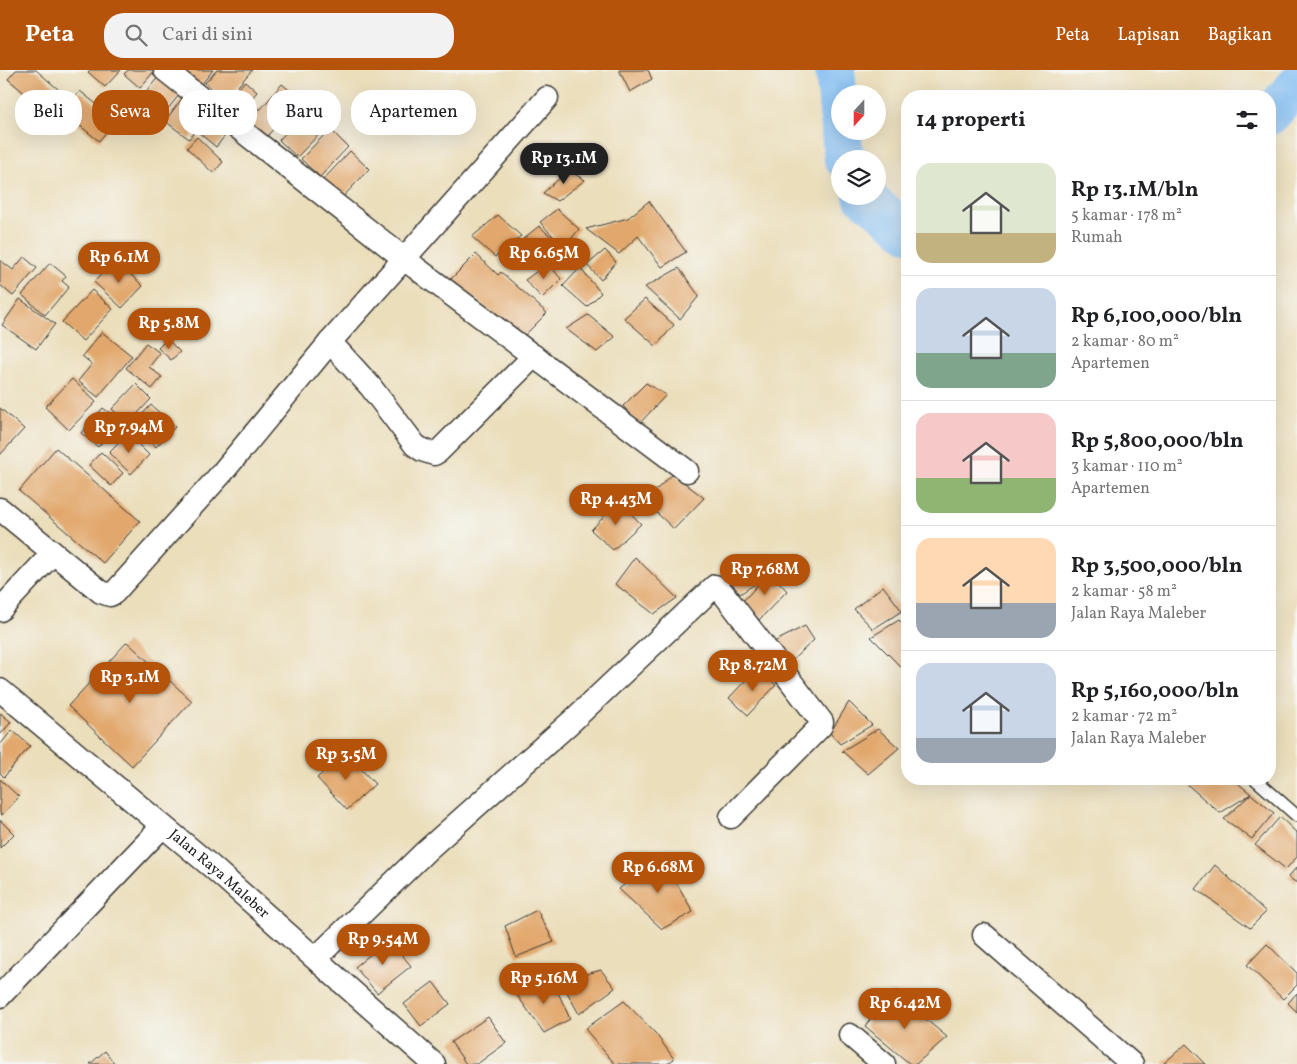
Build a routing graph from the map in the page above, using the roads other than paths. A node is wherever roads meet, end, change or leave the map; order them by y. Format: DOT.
graph roads {
  1 [pos="165,70"];
  2 [pos="547,98"];
  3 [pos="405,259"];
  4 [pos="330,342"];
  5 [pos="534,356"];
  6 [pos="687,471"];
  7 [pos="0,509"];
  8 [pos="52,554"];
  9 [pos="0,610"];
  10 [pos="0,690"];
  11 [pos="1262,785"];
  12 [pos="1297,816"];
  13 [pos="731,817"];
  14 [pos="161,828"];
  15 [pos="984,934"];
  16 [pos="316,958"];
  17 [pos="0,996"];
  18 [pos="850,1035"];
  19 [pos="434,1064"];
  20 [pos="884,1064"];
  21 [pos="1132,1064"];
  1 -- 3 [label="street"];
  2 -- 3 [label="street"];
  3 -- 4 [label="street"];
  3 -- 5 [label="street"];
  4 -- 5 [label="street"];
  4 -- 8 [label="street"];
  5 -- 6 [label="street"];
  7 -- 8 [label="street"];
  8 -- 9 [label="street"];
  10 -- 14 [label="street, Jalan Raya Maleber"];
  11 -- 12 [label="lane"];
  13 -- 16 [label="street"];
  14 -- 16 [label="street, Jalan Raya Maleber"];
  14 -- 17 [label="street"];
  15 -- 21 [label="street"];
  16 -- 19 [label="street, Jalan Raya Maleber"];
  18 -- 20 [label="street"];
}
